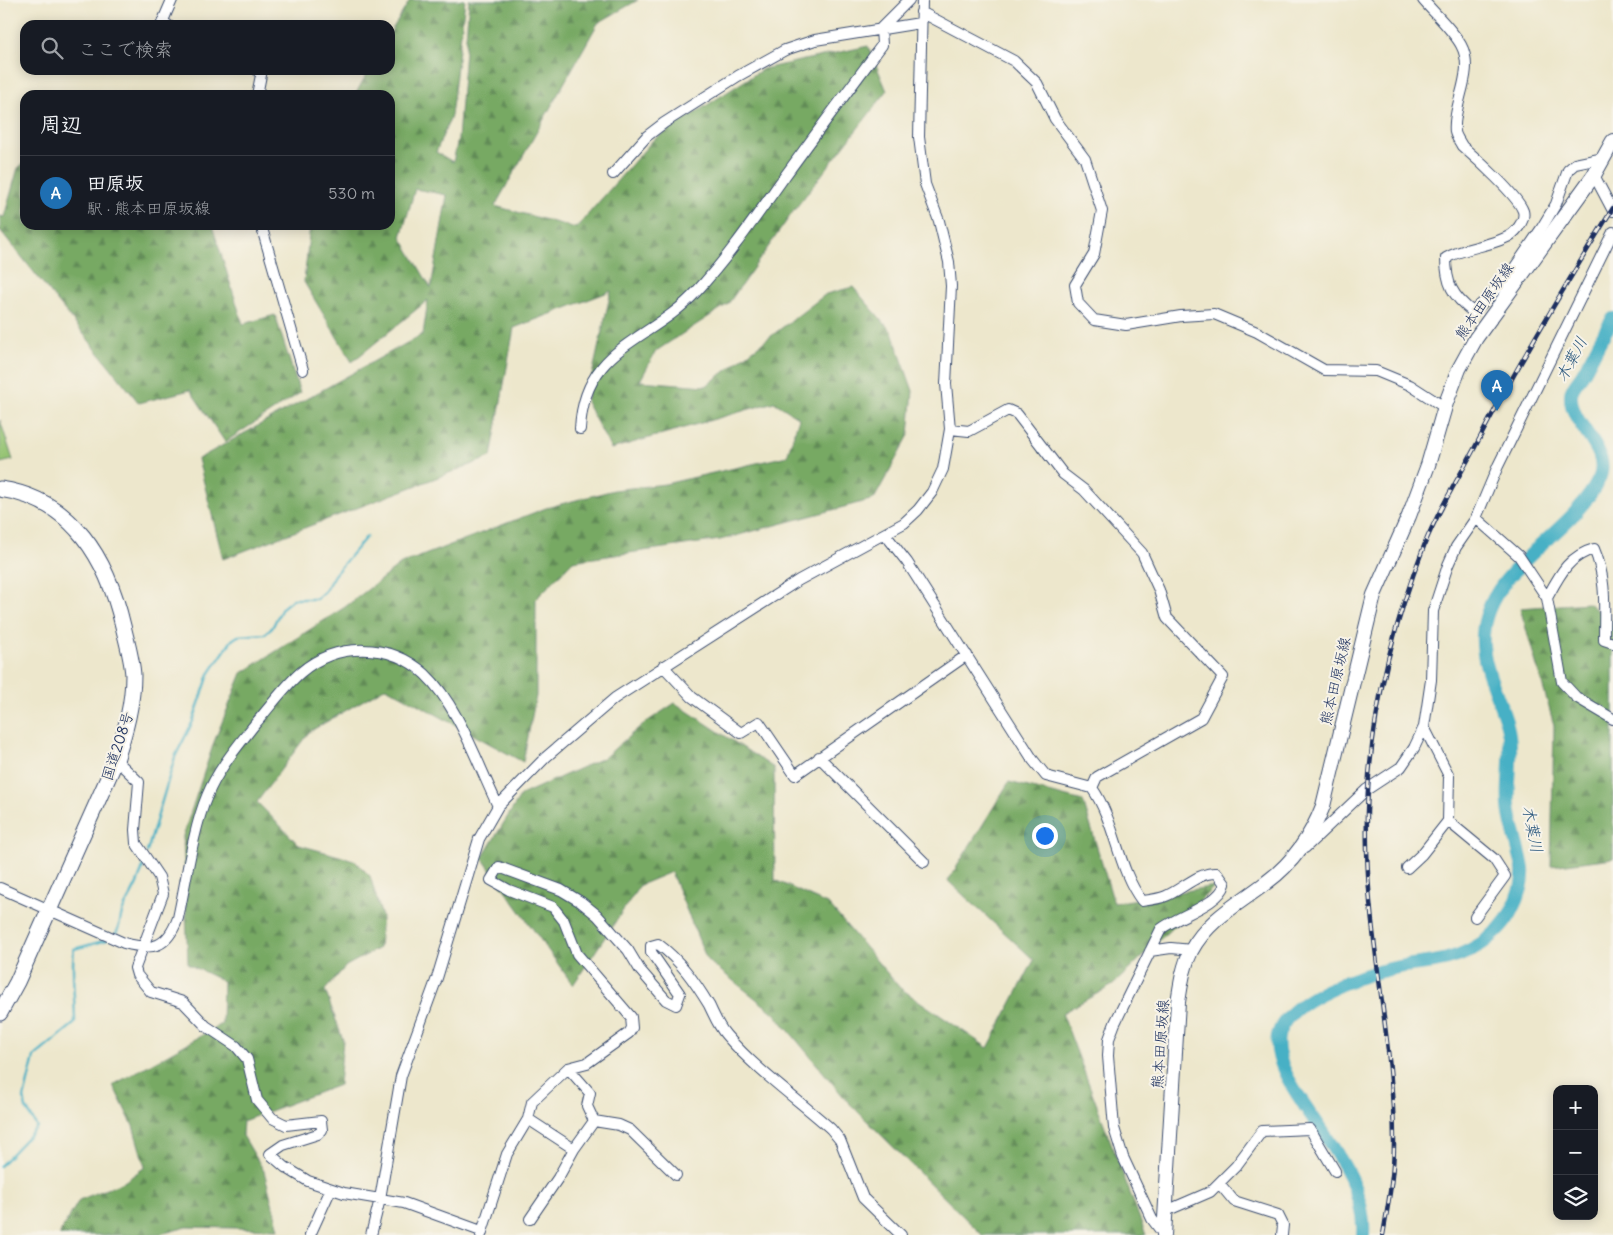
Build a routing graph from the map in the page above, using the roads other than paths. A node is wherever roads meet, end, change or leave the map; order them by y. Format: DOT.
graph roads {
  1 [pos="172,0"];
  2 [pos="909,0"];
  3 [pos="922,0"];
  4 [pos="1423,0"];
  5 [pos="921,12"];
  6 [pos="163,20"];
  7 [pos="920,23"];
  8 [pos="881,28"];
  9 [pos="261,75"];
  10 [pos="258,90"];
  11 [pos="1613,141"];
  12 [pos="1604,158"];
  13 [pos="613,174"];
  14 [pos="1594,175"];
  15 [pos="1613,211"];
  16 [pos="261,230"];
  17 [pos="1613,232"];
  18 [pos="303,370"];
  19 [pos="1444,407"];
  20 [pos="580,429"];
  21 [pos="950,429"];
  22 [pos="0,489"];
  23 [pos="1476,518"];
  24 [pos="885,534"];
  25 [pos="1547,598"];
  26 [pos="1613,643"];
  27 [pos="967,655"];
  28 [pos="663,666"];
  29 [pos="1613,719"];
  30 [pos="1424,727"];
  31 [pos="819,757"];
  32 [pos="116,760"];
  33 [pos="1092,788"];
  34 [pos="498,806"];
  35 [pos="1448,821"];
  36 [pos="1293,860"];
  37 [pos="924,862"];
  38 [pos="1407,868"];
  39 [pos="0,888"];
  40 [pos="50,910"];
  41 [pos="1475,917"];
  42 [pos="142,948"];
  43 [pos="1192,950"];
  44 [pos="1150,951"];
  45 [pos="0,1012"];
  46 [pos="568,1068"];
  47 [pos="528,1119"];
  48 [pos="594,1120"];
  49 [pos="574,1149"];
  50 [pos="1335,1171"];
  51 [pos="676,1175"];
  52 [pos="1219,1183"];
  53 [pos="331,1189"];
  54 [pos="380,1199"];
  55 [pos="1166,1211"];
  56 [pos="530,1218"];
  57 [pos="481,1233"];
  58 [pos="310,1235"];
  59 [pos="371,1235"];
  60 [pos="901,1235"];
  61 [pos="1164,1235"];
  62 [pos="1282,1235"];
  1 -- 6 [label="street"];
  2 -- 8 [label="street"];
  3 -- 5 [label="street"];
  4 -- 12 [label="street"];
  5 -- 7 [label="street"];
  5 -- 19 [label="street"];
  7 -- 8 [label="street"];
  7 -- 21 [label="street"];
  8 -- 13 [label="street"];
  8 -- 20 [label="street"];
  9 -- 10 [label="street"];
  11 -- 12 [label="main road, 熊本田原坂線"];
  12 -- 14 [label="main road, 熊本田原坂線"];
  14 -- 15 [label="street"];
  14 -- 19 [label="main road, 熊本田原坂線"];
  16 -- 18 [label="street"];
  17 -- 23 [label="street"];
  19 -- 36 [label="main road, 熊本田原坂線"];
  21 -- 24 [label="street"];
  21 -- 33 [label="street"];
  22 -- 32 [label="highway, 国道208号"];
  23 -- 25 [label="street"];
  23 -- 30 [label="street"];
  24 -- 27 [label="street"];
  24 -- 28 [label="street"];
  25 -- 26 [label="street"];
  25 -- 29 [label="street"];
  27 -- 31 [label="street"];
  27 -- 33 [label="street"];
  28 -- 31 [label="street"];
  28 -- 34 [label="street"];
  30 -- 35 [label="street"];
  30 -- 36 [label="street"];
  31 -- 37 [label="street"];
  32 -- 40 [label="highway, 国道208号"];
  32 -- 42 [label="street"];
  33 -- 44 [label="street"];
  34 -- 42 [label="street"];
  34 -- 54 [label="street"];
  35 -- 38 [label="street"];
  35 -- 41 [label="street"];
  36 -- 43 [label="main road, 熊本田原坂線"];
  39 -- 40 [label="street"];
  40 -- 42 [label="street"];
  40 -- 45 [label="highway, 国道208号"];
  42 -- 53 [label="street"];
  43 -- 44 [label="street"];
  43 -- 55 [label="main road, 熊本田原坂線"];
  44 -- 61 [label="street"];
  46 -- 47 [label="street"];
  46 -- 48 [label="street"];
  46 -- 60 [label="street"];
  47 -- 49 [label="street"];
  47 -- 57 [label="street"];
  48 -- 49 [label="street"];
  48 -- 51 [label="street"];
  49 -- 56 [label="street"];
  50 -- 52 [label="street"];
  52 -- 55 [label="street"];
  52 -- 62 [label="street"];
  53 -- 54 [label="street"];
  53 -- 58 [label="street"];
  54 -- 57 [label="street"];
  54 -- 59 [label="street"];
  55 -- 61 [label="main road, 熊本田原坂線"];
}
